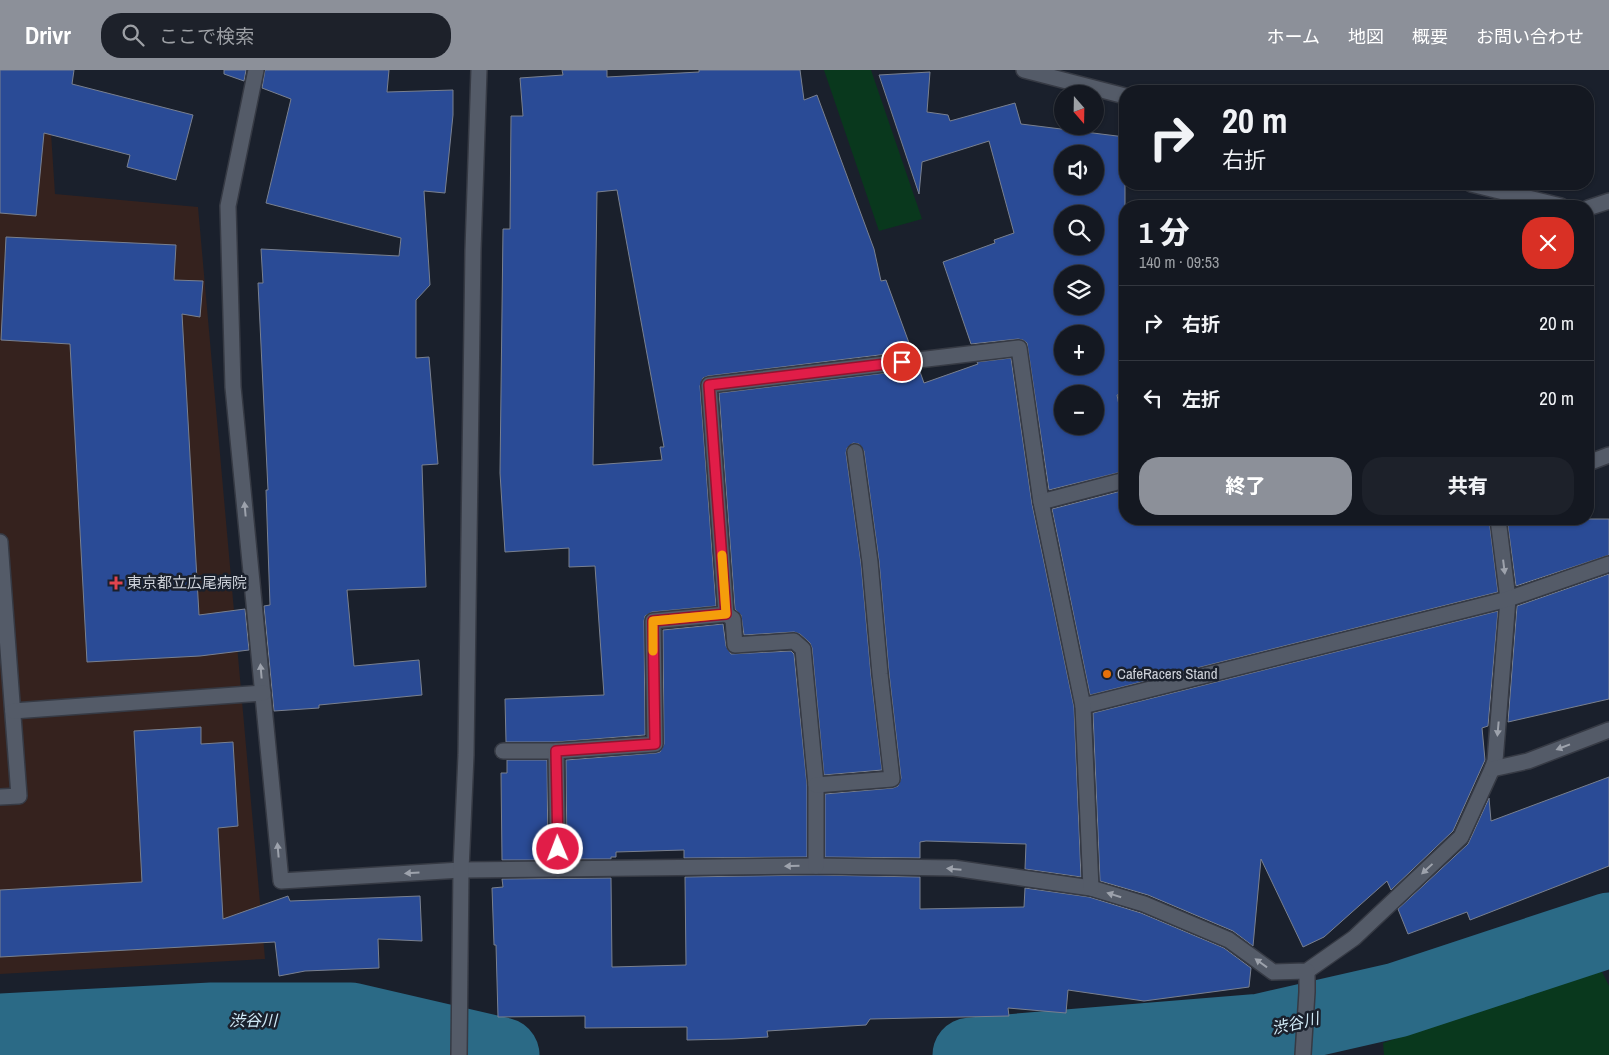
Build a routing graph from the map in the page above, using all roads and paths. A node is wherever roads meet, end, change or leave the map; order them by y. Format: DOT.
graph roads {
  1 [pos="256,70"];
  2 [pos="479,70"];
  3 [pos="1024,70"];
  4 [pos="1119,94"];
  5 [pos="1495,190"];
  6 [pos="1536,200"];
  7 [pos="1609,201"];
  8 [pos="1594,207"];
  9 [pos="855,452"];
  10 [pos="1609,455"];
  11 [pos="1594,461"];
  12 [pos="1119,482"];
  13 [pos="1041,502"];
  14 [pos="1499,525"];
  15 [pos="0,542"];
  16 [pos="1609,564"];
  17 [pos="1508,599"];
  18 [pos="726,614"];
  19 [pos="263,693"];
  20 [pos="1083,706"];
  21 [pos="13,712"];
  22 [pos="1609,730"];
  23 [pos="503,751"];
  24 [pos="556,751"];
  25 [pos="1492,769"];
  26 [pos="816,785"];
  27 [pos="0,797"];
  28 [pos="816,866"];
  29 [pos="558,869"];
  30 [pos="461,870"];
  31 [pos="1091,888"];
  32 [pos="1307,970"];
  33 [pos="459,1055"];
  34 [pos="1303,1055"];
  19 -- 1 [label="street, one-way"];
  2 -- 30 [label="street"];
  3 -- 4 [label="street"];
  5 -- 6 [label="street"];
  7 -- 8 [label="street"];
  9 -- 26 [label="street"];
  10 -- 11 [label="street"];
  12 -- 13 [label="street"];
  13 -- 18 [label="street"];
  13 -- 20 [label="street"];
  14 -- 17 [label="street, one-way"];
  15 -- 21 [label="street"];
  16 -- 17 [label="street"];
  17 -- 20 [label="street"];
  17 -- 25 [label="street, one-way"];
  18 -- 24 [label="street"];
  18 -- 26 [label="street"];
  19 -- 21 [label="street"];
  30 -- 19 [label="street, one-way"];
  20 -- 31 [label="street"];
  21 -- 27 [label="street"];
  22 -- 25 [label="street, one-way"];
  23 -- 24 [label="street"];
  24 -- 29 [label="street"];
  25 -- 32 [label="street, one-way"];
  26 -- 28 [label="street"];
  28 -- 29 [label="street, one-way"];
  31 -- 28 [label="street, one-way"];
  29 -- 30 [label="street"];
  30 -- 33 [label="street"];
  32 -- 31 [label="street, one-way"];
  32 -- 34 [label="street"];
}
